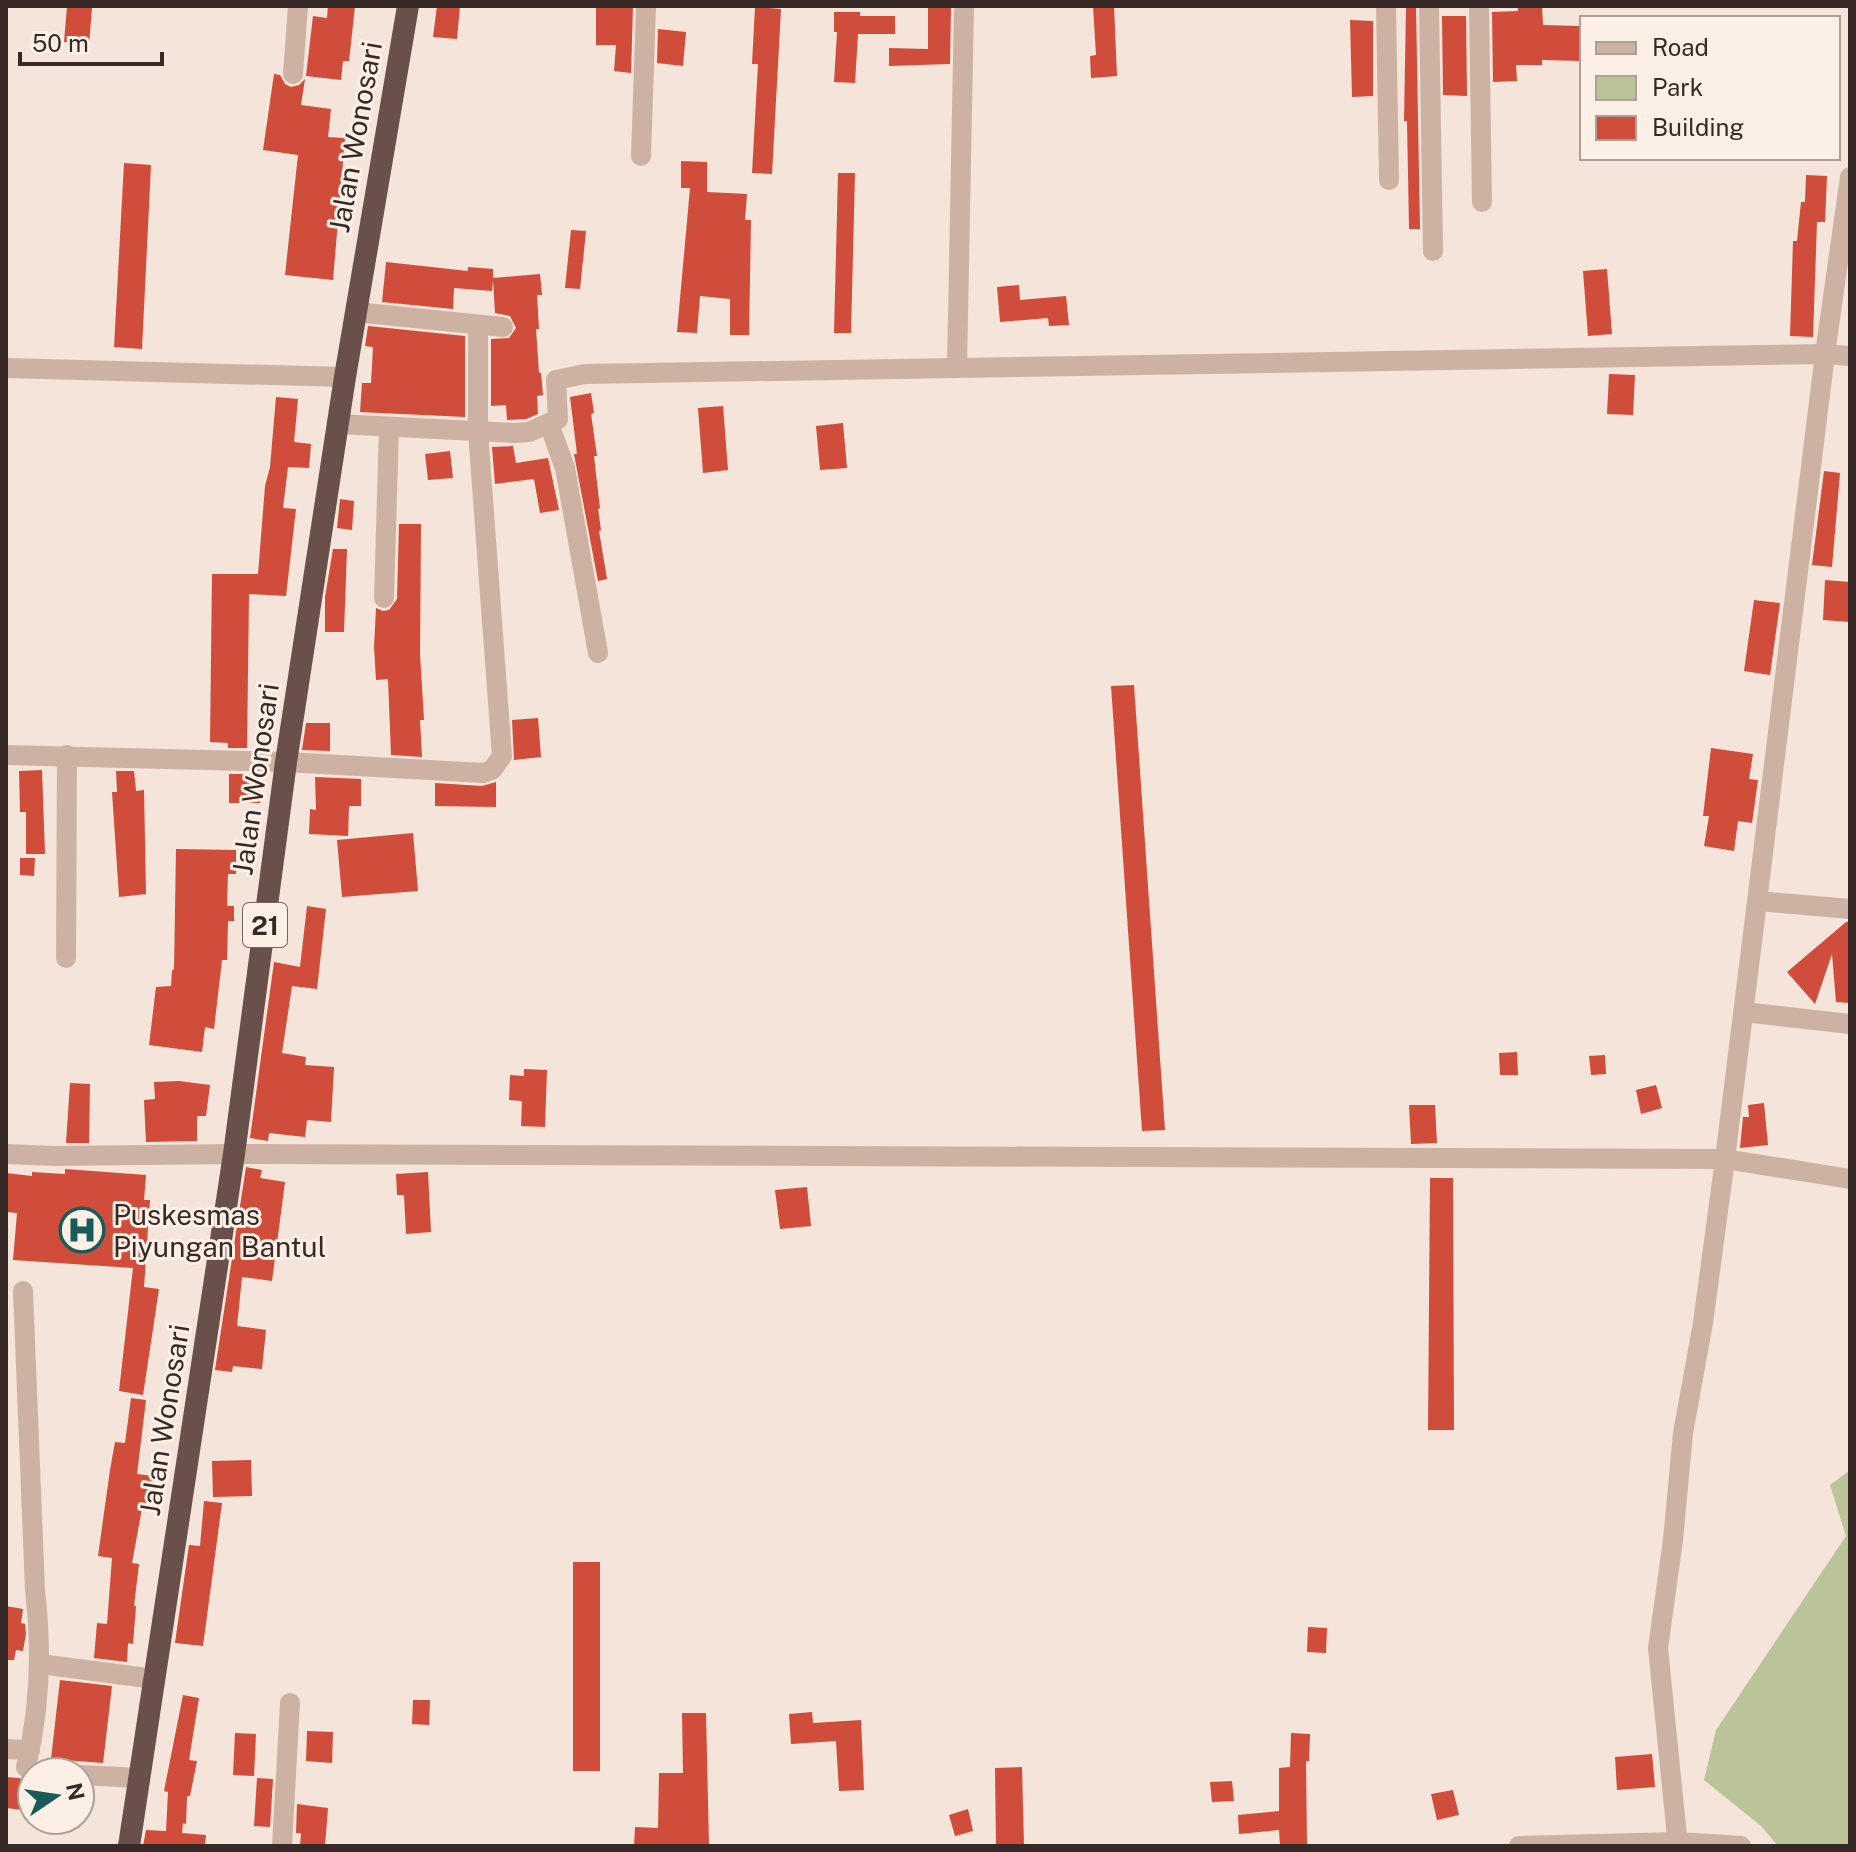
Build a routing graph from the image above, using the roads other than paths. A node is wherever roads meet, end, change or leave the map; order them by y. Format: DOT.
graph roads {
  1 [pos="298,6"];
  2 [pos="408,6"];
  3 [pos="646,6"];
  4 [pos="964,6"];
  5 [pos="1386,6"];
  6 [pos="1429,6"];
  7 [pos="1479,6"];
  8 [pos="293,74"];
  9 [pos="641,156"];
  10 [pos="1850,177"];
  11 [pos="1389,180"];
  12 [pos="1482,202"];
  13 [pos="1433,251"];
  14 [pos="355,312"];
  15 [pos="478,325"];
  16 [pos="503,327"];
  17 [pos="1825,354"];
  18 [pos="1850,356"];
  19 [pos="6,368"];
  20 [pos="957,368"];
  21 [pos="345,377"];
  22 [pos="338,424"];
  23 [pos="549,424"];
  24 [pos="389,427"];
  25 [pos="478,432"];
  26 [pos="384,598"];
  27 [pos="598,653"];
  28 [pos="6,755"];
  29 [pos="67,755"];
  30 [pos="286,762"];
  31 [pos="1758,901"];
  32 [pos="1850,909"];
  33 [pos="66,958"];
  34 [pos="1744,1012"];
  35 [pos="1850,1024"];
  36 [pos="6,1154"];
  37 [pos="234,1154"];
  38 [pos="1725,1159"];
  39 [pos="1850,1179"];
  40 [pos="23,1291"];
  41 [pos="40,1664"];
  42 [pos="155,1679"];
  43 [pos="290,1703"];
  44 [pos="6,1749"];
  45 [pos="30,1750"];
  46 [pos="29,1756"];
  47 [pos="96,1776"];
  48 [pos="139,1778"];
  49 [pos="1678,1844"];
  50 [pos="129,1846"];
  51 [pos="282,1846"];
  52 [pos="1519,1846"];
  53 [pos="1741,1846"];
  1 -- 8 [label="street"];
  2 -- 14 [label="highway, Jalan Wonosari / 21"];
  3 -- 9 [label="street"];
  4 -- 20 [label="street"];
  5 -- 11 [label="street"];
  6 -- 13 [label="street"];
  7 -- 12 [label="street"];
  10 -- 17 [label="street"];
  14 -- 15 [label="street"];
  14 -- 21 [label="highway, Jalan Wonosari / 21"];
  15 -- 16 [label="street"];
  15 -- 25 [label="street"];
  17 -- 18 [label="street"];
  17 -- 20 [label="street"];
  17 -- 31 [label="street"];
  19 -- 21 [label="street"];
  20 -- 23 [label="street"];
  21 -- 22 [label="highway, Jalan Wonosari / 21"];
  22 -- 24 [label="street"];
  22 -- 30 [label="highway, Jalan Wonosari / 21"];
  23 -- 25 [label="street"];
  23 -- 27 [label="street"];
  24 -- 25 [label="street"];
  24 -- 26 [label="street"];
  25 -- 30 [label="street"];
  28 -- 29 [label="street"];
  29 -- 30 [label="street"];
  29 -- 33 [label="street"];
  30 -- 37 [label="highway, Jalan Wonosari / 21"];
  31 -- 32 [label="street"];
  31 -- 34 [label="street"];
  34 -- 35 [label="street"];
  34 -- 38 [label="street"];
  36 -- 37 [label="street"];
  37 -- 38 [label="street"];
  37 -- 42 [label="highway, Jalan Wonosari / 21"];
  38 -- 39 [label="street"];
  38 -- 49 [label="street"];
  40 -- 41 [label="street"];
  41 -- 42 [label="street"];
  41 -- 45 [label="street"];
  42 -- 48 [label="highway, Jalan Wonosari / 21"];
  43 -- 51 [label="street"];
  44 -- 45 [label="street"];
  45 -- 46 [label="street"];
  47 -- 48 [label="street"];
  48 -- 50 [label="highway, Jalan Wonosari / 21"];
  49 -- 52 [label="street"];
  49 -- 53 [label="street"];
}
